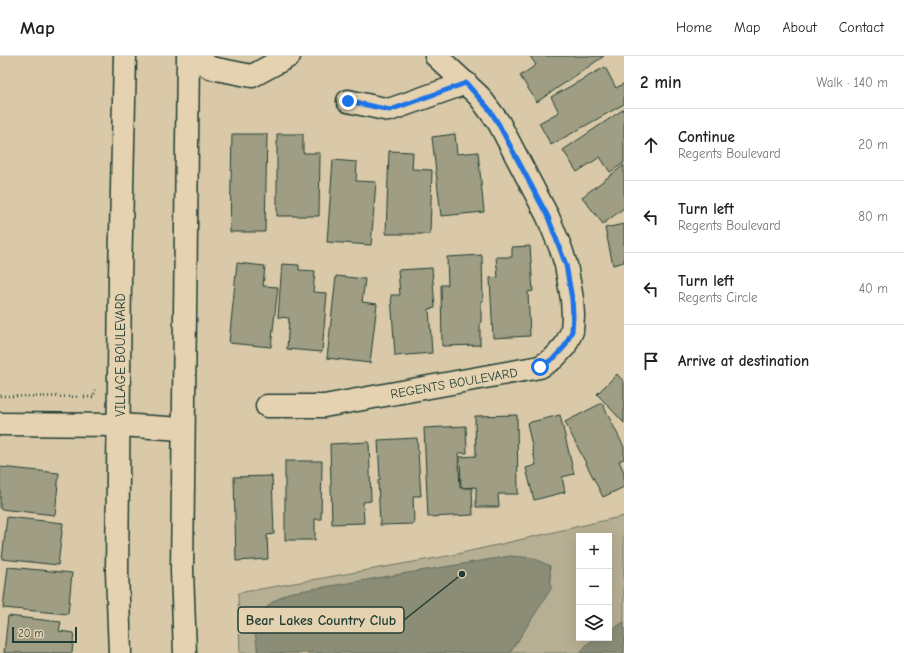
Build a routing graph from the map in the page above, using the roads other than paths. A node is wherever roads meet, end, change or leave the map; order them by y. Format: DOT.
graph roads {
  1 [pos="125,56"];
  2 [pos="188,56"];
  3 [pos="192,56"];
  4 [pos="289,56"];
  5 [pos="436,56"];
  6 [pos="466,83"];
  7 [pos="348,101"];
  8 [pos="268,406"];
  9 [pos="0,424"];
  10 [pos="119,425"];
  11 [pos="184,430"];
  12 [pos="120,653"];
  13 [pos="185,653"];
  1 -- 10 [label="street, VILLAGE BOULEVARD"];
  2 -- 11 [label="street"];
  3 -- 4 [label="street"];
  5 -- 6 [label="street, REGENTS BOULEVARD"];
  6 -- 7 [label="street"];
  6 -- 8 [label="street, REGENTS BOULEVARD"];
  9 -- 10 [label="street"];
  10 -- 11 [label="street"];
  10 -- 12 [label="street, VILLAGE BOULEVARD"];
  11 -- 13 [label="street"];
}
